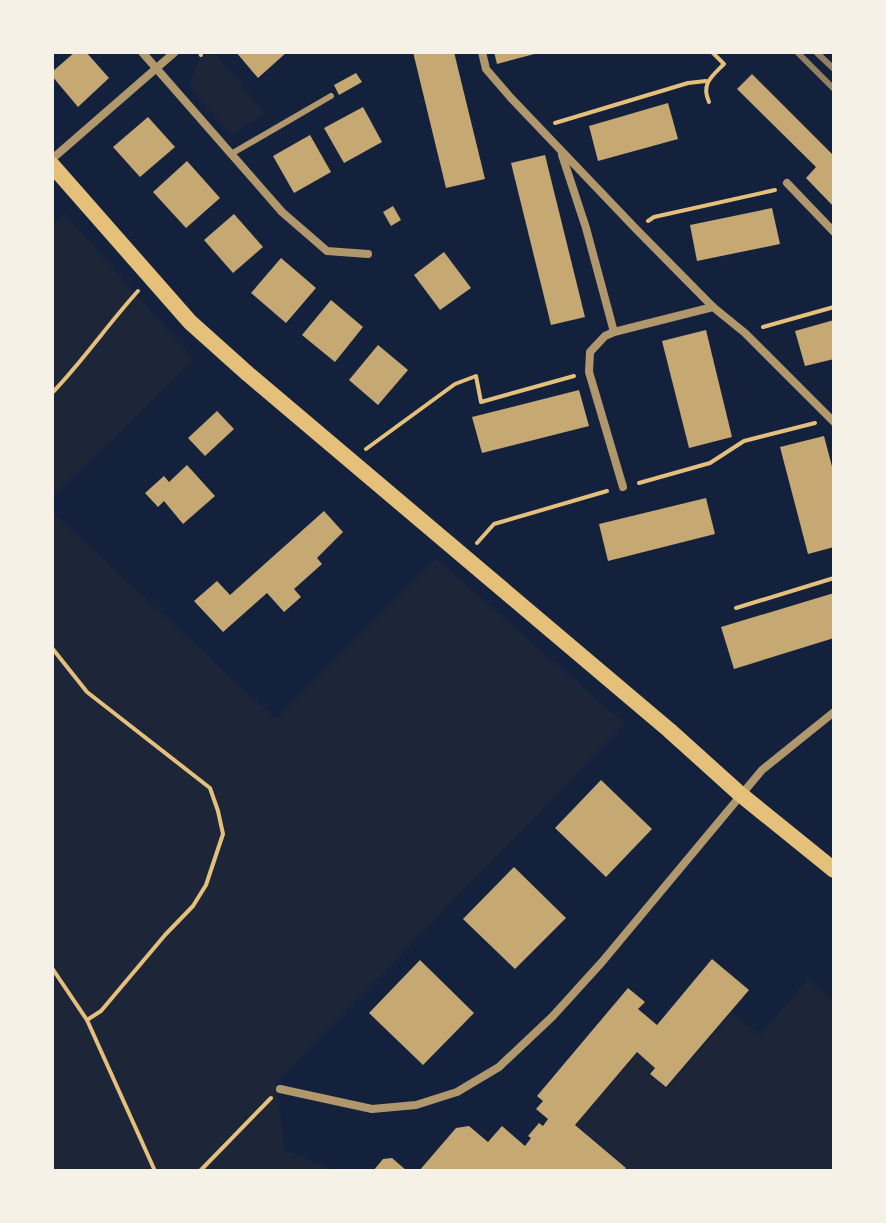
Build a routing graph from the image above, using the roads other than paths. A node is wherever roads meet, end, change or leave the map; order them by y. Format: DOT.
graph roads {
  1 [pos="142,52"];
  2 [pos="175,52"];
  3 [pos="482,52"];
  4 [pos="157,69"];
  5 [pos="331,96"];
  6 [pos="561,150"];
  7 [pos="231,154"];
  8 [pos="52,159"];
  9 [pos="52,165"];
  10 [pos="787,183"];
  11 [pos="834,232"];
  12 [pos="368,254"];
  13 [pos="713,307"];
  14 [pos="614,332"];
  15 [pos="832,420"];
  16 [pos="623,487"];
  17 [pos="834,712"];
  18 [pos="740,794"];
  19 [pos="834,870"];
  20 [pos="280,1089"];
  1 -- 4 [label="street"];
  2 -- 4 [label="street"];
  3 -- 6 [label="street"];
  4 -- 7 [label="street"];
  4 -- 8 [label="street"];
  5 -- 7 [label="lane"];
  6 -- 13 [label="street"];
  6 -- 14 [label="street"];
  7 -- 12 [label="street"];
  9 -- 18 [label="main road"];
  10 -- 11 [label="street"];
  13 -- 14 [label="street"];
  13 -- 15 [label="street"];
  14 -- 16 [label="street"];
  17 -- 18 [label="street"];
  18 -- 19 [label="main road"];
  18 -- 20 [label="street"];
}
